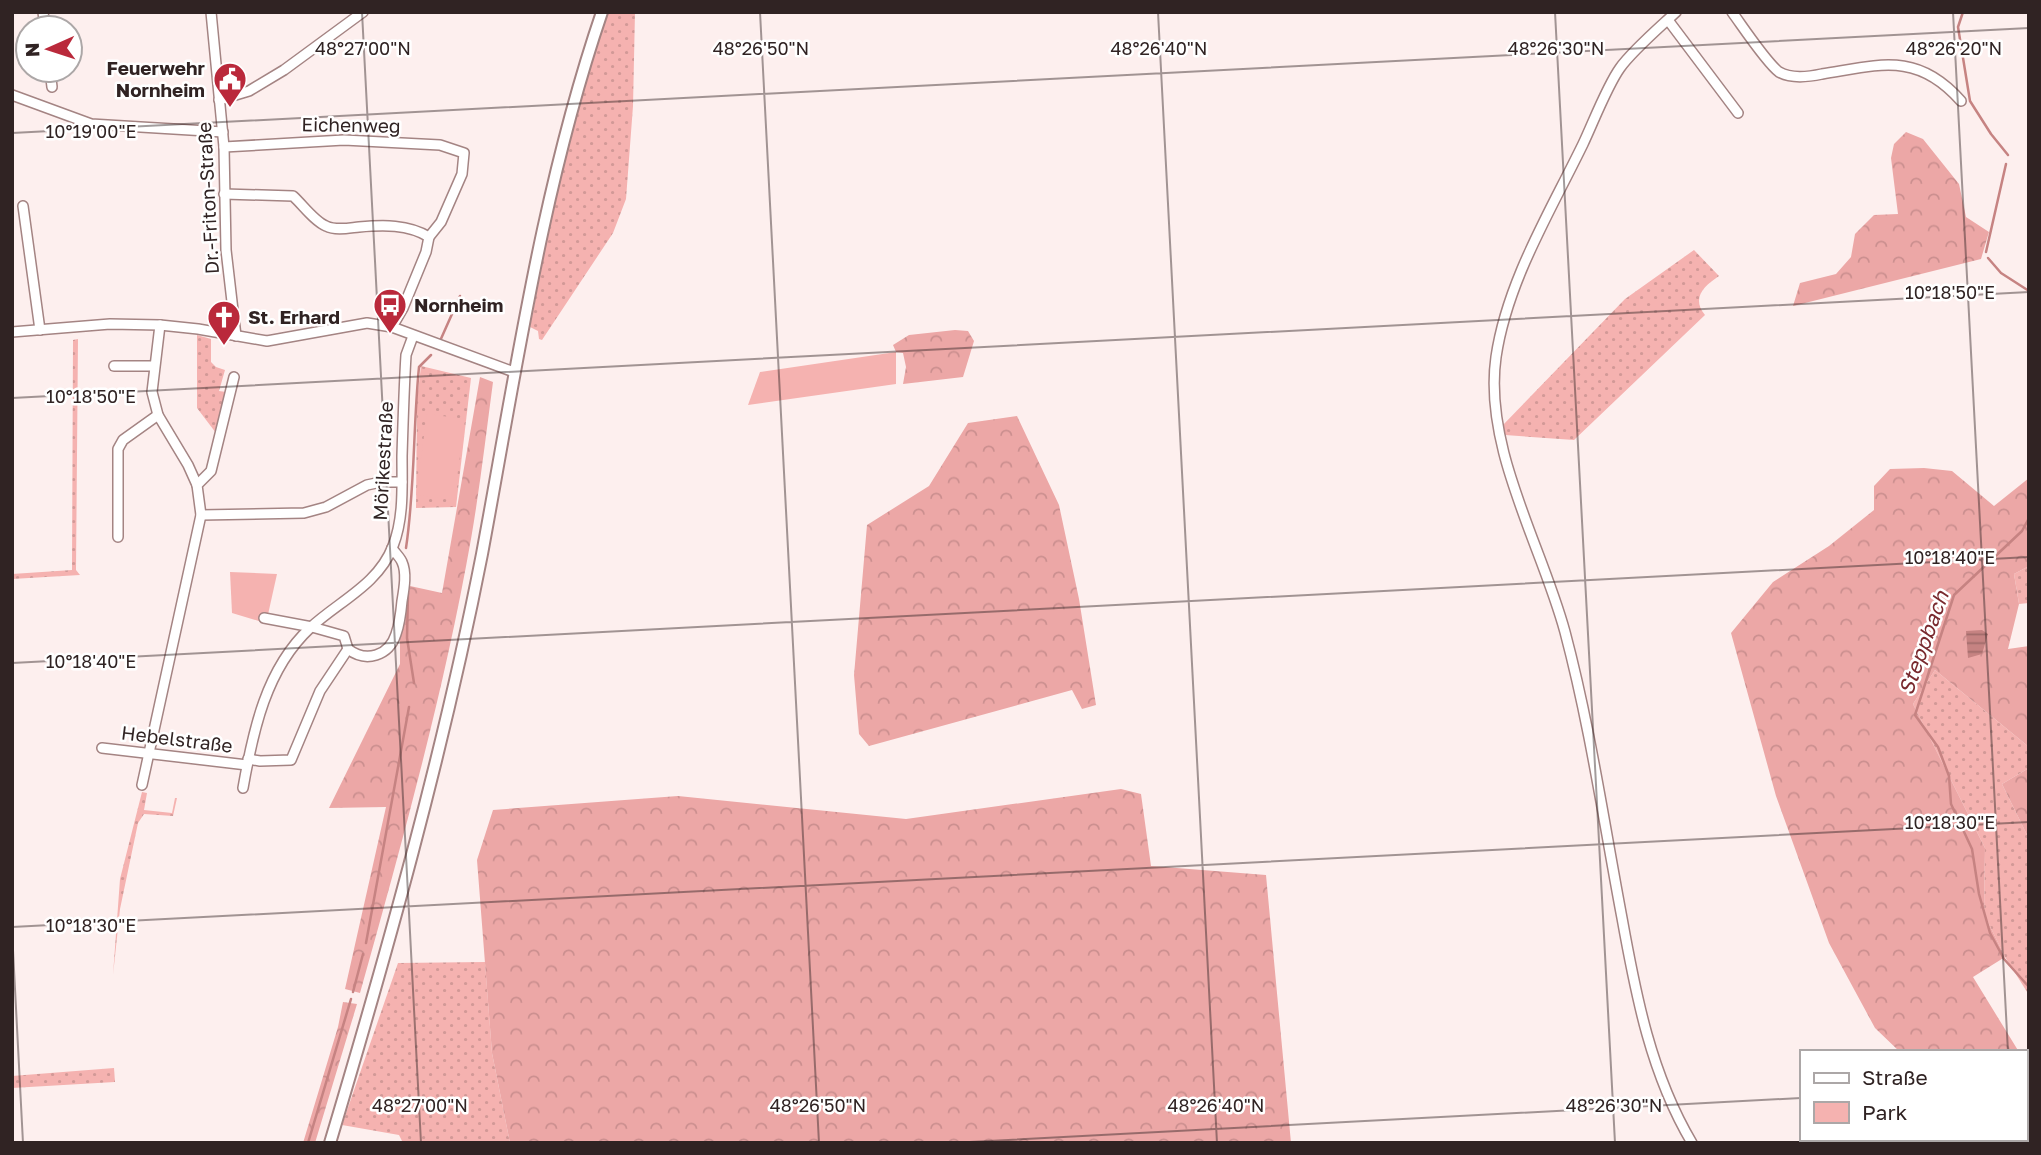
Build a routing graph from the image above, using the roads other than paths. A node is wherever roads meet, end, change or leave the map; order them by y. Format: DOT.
graph roads {
  1 [pos="211,12"];
  2 [pos="363,12"];
  3 [pos="602,12"];
  4 [pos="1676,12"];
  5 [pos="1732,12"];
  6 [pos="1668,20"];
  7 [pos="52,84"];
  8 [pos="52,87"];
  9 [pos="12,94"];
  10 [pos="219,100"];
  11 [pos="1961,100"];
  12 [pos="1738,113"];
  13 [pos="223,132"];
  14 [pos="224,148"];
  15 [pos="224,194"];
  16 [pos="23,206"];
  17 [pos="429,237"];
  18 [pos="160,326"];
  19 [pos="393,327"];
  20 [pos="40,330"];
  21 [pos="12,332"];
  22 [pos="236,336"];
  23 [pos="413,336"];
  24 [pos="114,366"];
  25 [pos="154,366"];
  26 [pos="514,372"];
  27 [pos="233,377"];
  28 [pos="158,415"];
  29 [pos="402,482"];
  30 [pos="197,485"];
  31 [pos="201,515"];
  32 [pos="118,537"];
  33 [pos="393,548"];
  34 [pos="264,618"];
  35 [pos="312,627"];
  36 [pos="348,649"];
  37 [pos="102,748"];
  38 [pos="149,753"];
  39 [pos="248,762"];
  40 [pos="142,785"];
  41 [pos="243,788"];
  42 [pos="330,1143"];
  43 [pos="1692,1143"];
  1 -- 10 [label="street, Dr.-Friton-Straße"];
  2 -- 10 [label="street"];
  3 -- 26 [label="main road"];
  4 -- 6 [label="street"];
  5 -- 11 [label="street"];
  6 -- 12 [label="street"];
  6 -- 43 [label="street"];
  7 -- 8 [label="street"];
  9 -- 13 [label="street"];
  10 -- 13 [label="street, Dr.-Friton-Straße"];
  13 -- 14 [label="street, Dr.-Friton-Straße"];
  14 -- 15 [label="street, Dr.-Friton-Straße"];
  14 -- 17 [label="street, Eichenweg"];
  15 -- 17 [label="street"];
  15 -- 22 [label="street, Dr.-Friton-Straße"];
  16 -- 20 [label="street"];
  17 -- 19 [label="street"];
  18 -- 20 [label="street"];
  18 -- 22 [label="street"];
  18 -- 25 [label="street"];
  19 -- 22 [label="street"];
  19 -- 23 [label="street"];
  20 -- 21 [label="street"];
  23 -- 26 [label="street"];
  23 -- 29 [label="street, Mörikestraße"];
  24 -- 25 [label="street"];
  25 -- 28 [label="street"];
  26 -- 42 [label="main road"];
  27 -- 30 [label="street"];
  28 -- 30 [label="street"];
  28 -- 32 [label="street"];
  29 -- 31 [label="street"];
  29 -- 33 [label="street, Mörikestraße"];
  30 -- 31 [label="street"];
  31 -- 38 [label="street"];
  33 -- 35 [label="street, Mörikestraße"];
  33 -- 36 [label="street"];
  34 -- 35 [label="street"];
  35 -- 36 [label="street"];
  35 -- 39 [label="street, Mörikestraße"];
  36 -- 39 [label="street, Hebelstraße"];
  37 -- 38 [label="street, Hebelstraße"];
  38 -- 39 [label="street, Hebelstraße"];
  38 -- 40 [label="street"];
  39 -- 41 [label="street, Mörikestraße"];
}
